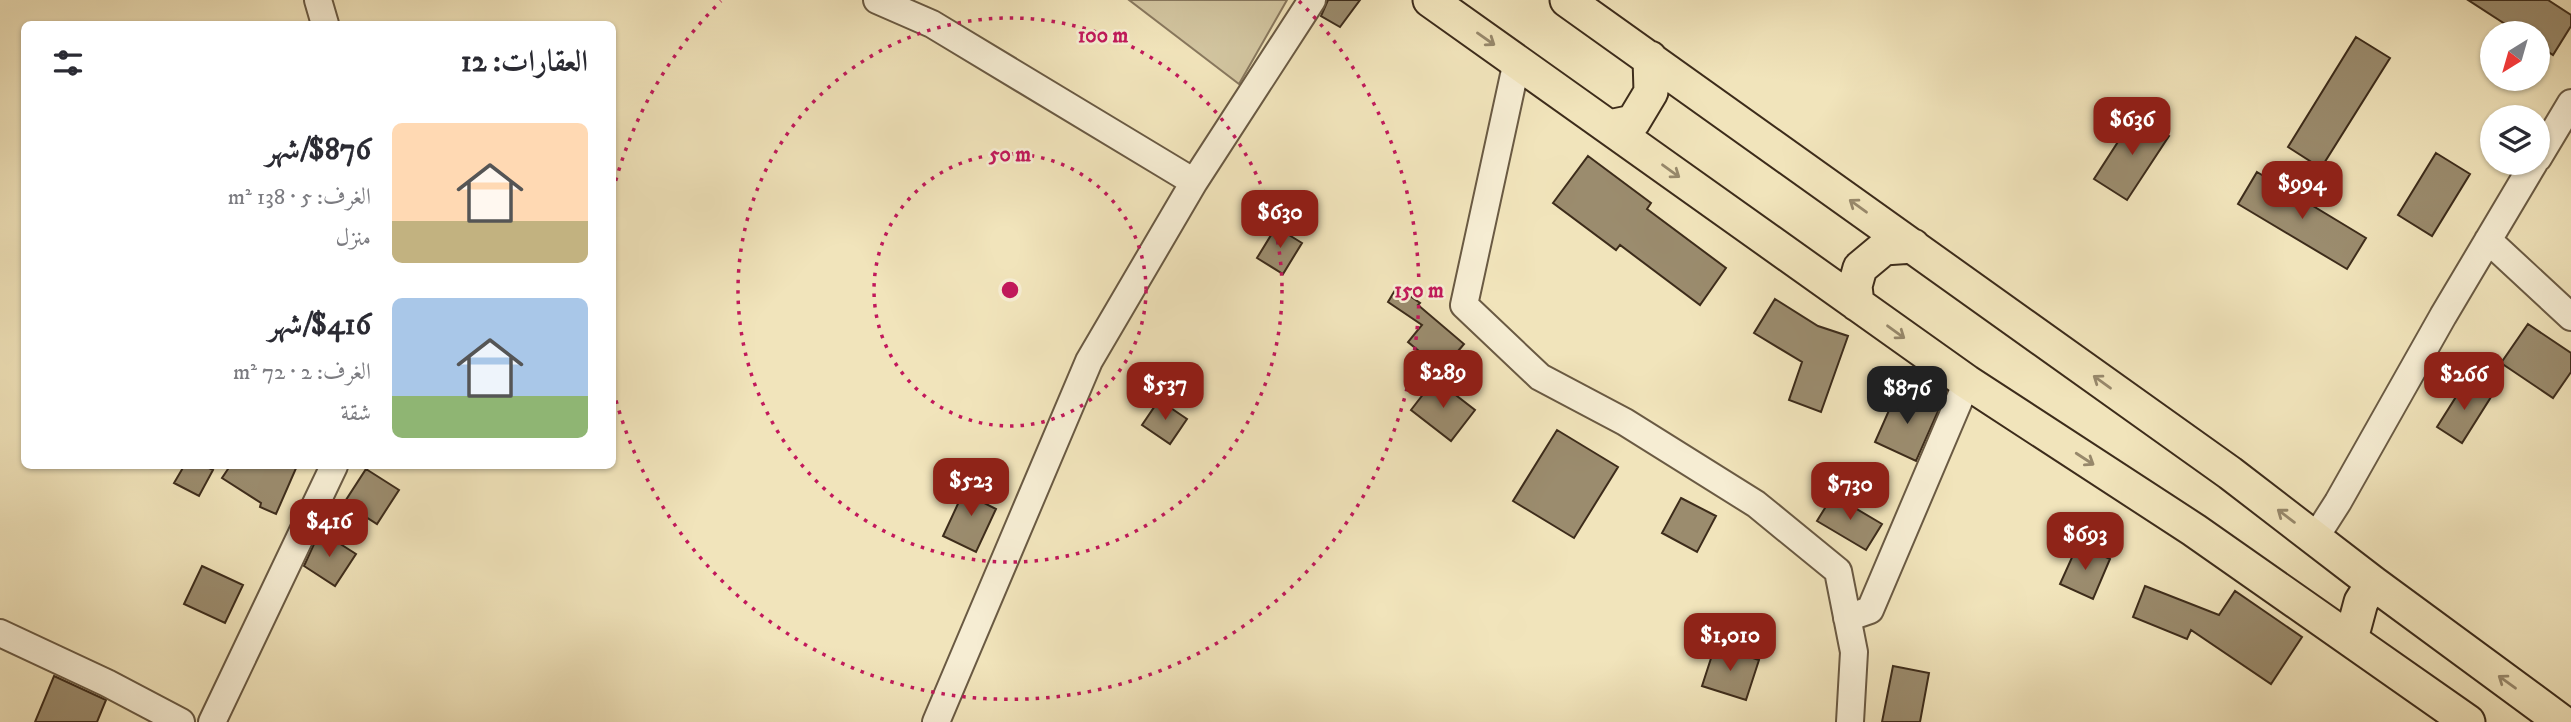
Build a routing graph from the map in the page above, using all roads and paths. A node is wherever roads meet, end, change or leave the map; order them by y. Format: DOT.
graph roads {
  1 [pos="318,0"];
  2 [pos="877,0"];
  3 [pos="1312,0"];
  4 [pos="1430,0"];
  5 [pos="1567,0"];
  6 [pos="324,21"];
  7 [pos="1650,58"];
  8 [pos="1517,61"];
  9 [pos="2571,103"];
  10 [pos="1609,127"];
  11 [pos="2550,138"];
  12 [pos="2528,175"];
  13 [pos="1194,182"];
  14 [pos="2488,240"];
  15 [pos="1913,246"];
  16 [pos="1857,304"];
  17 [pos="2571,317"];
  18 [pos="1967,383"];
  19 [pos="333,469"];
  20 [pos="2315,538"];
  21 [pos="2372,583"];
  22 [pos="1847,618"];
  23 [pos="0,633"];
  24 [pos="2351,639"];
  25 [pos="222,719"];
  26 [pos="181,722"];
  27 [pos="936,722"];
  28 [pos="1850,722"];
  29 [pos="2468,722"];
  30 [pos="2562,722"];
  1 -- 6 [label="street"];
  2 -- 13 [label="street"];
  3 -- 13 [label="street"];
  4 -- 8 [label="main road, one-way"];
  5 -- 7 [label="main road"];
  7 -- 10 [label="main road"];
  15 -- 7 [label="main road, one-way"];
  8 -- 10 [label="main road"];
  8 -- 22 [label="street"];
  9 -- 11 [label="street"];
  10 -- 16 [label="main road, one-way"];
  12 -- 14 [label="street"];
  13 -- 27 [label="street"];
  14 -- 17 [label="street"];
  14 -- 20 [label="street"];
  15 -- 16 [label="main road"];
  20 -- 15 [label="main road, one-way"];
  16 -- 18 [label="main road, one-way"];
  18 -- 22 [label="street"];
  18 -- 24 [label="main road, one-way"];
  19 -- 25 [label="street"];
  20 -- 21 [label="main road"];
  21 -- 24 [label="main road"];
  30 -- 21 [label="main road, one-way"];
  22 -- 28 [label="street"];
  23 -- 26 [label="street"];
  24 -- 29 [label="main road"];
}
